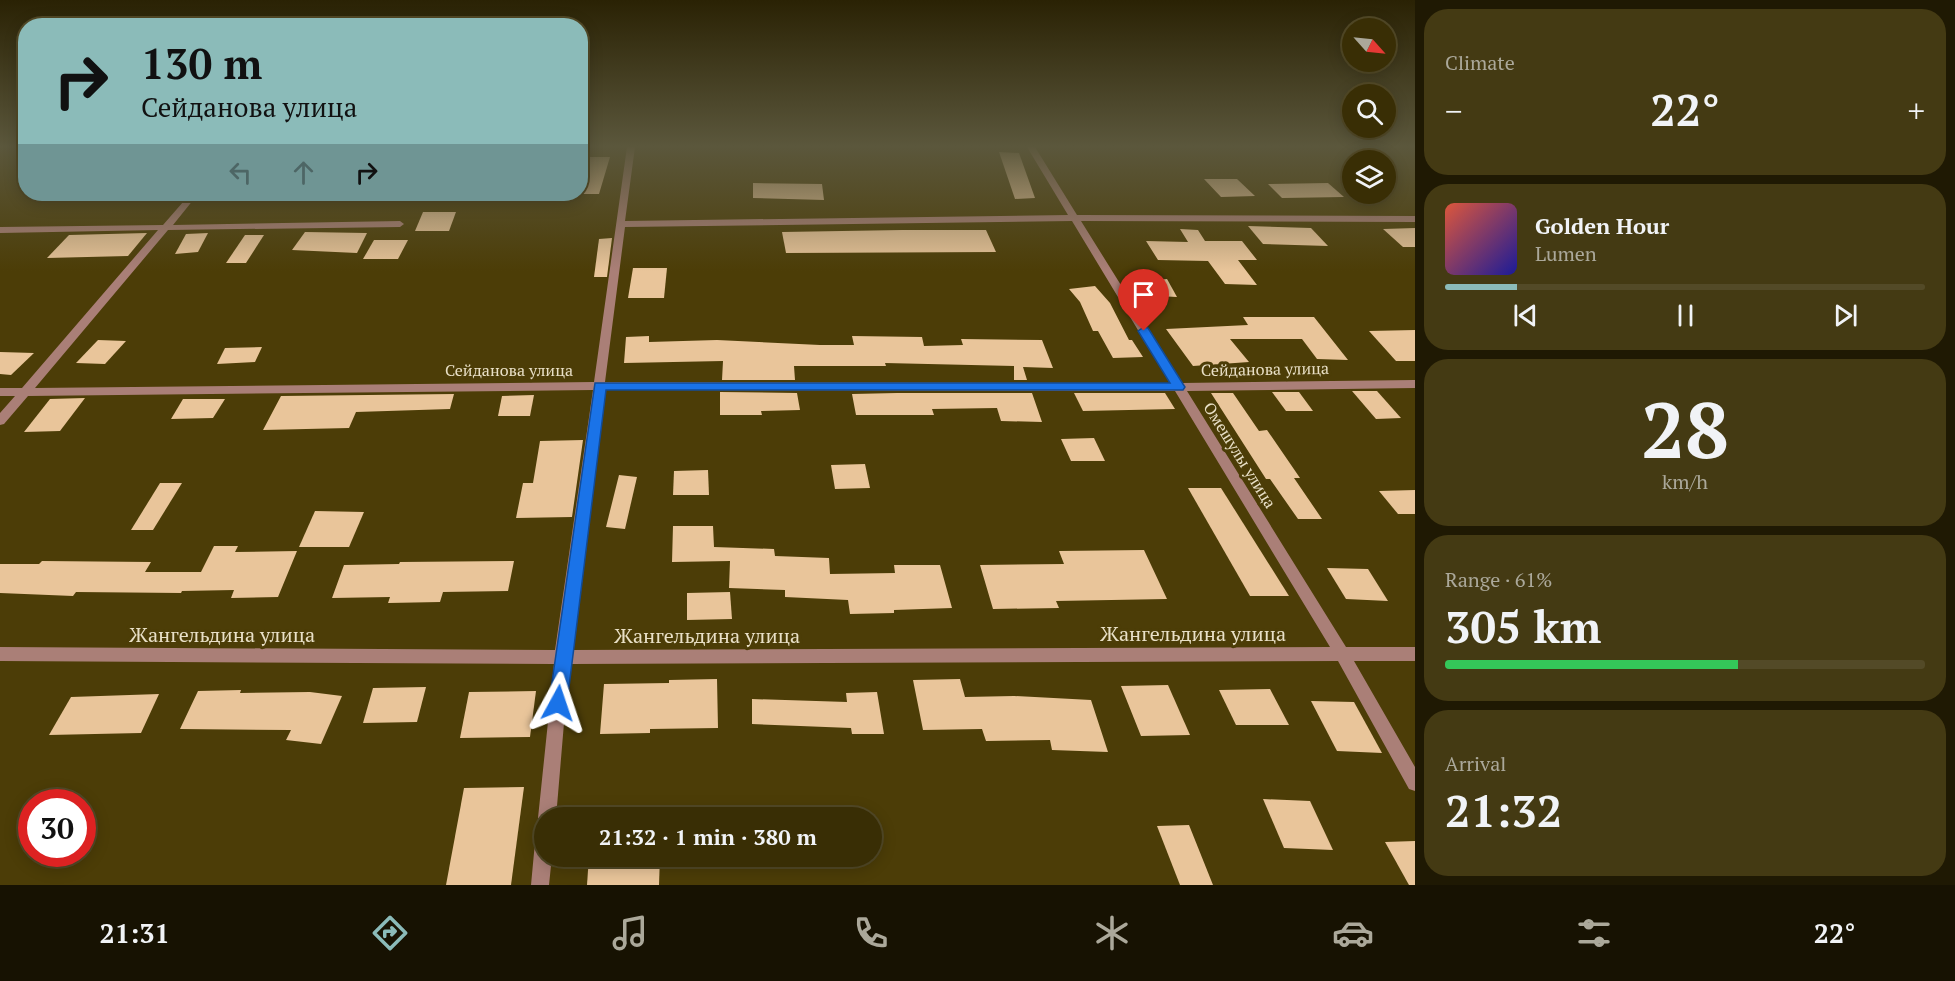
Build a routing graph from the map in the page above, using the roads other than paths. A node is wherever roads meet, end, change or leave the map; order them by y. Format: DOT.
graph roads {
  1 [pos="626,188"];
  2 [pos="1057,188"];
  3 [pos="188,201"];
  4 [pos="1075,218"];
  5 [pos="1415,219"];
  6 [pos="400,224"];
  7 [pos="622,224"];
  8 [pos="164,228"];
  9 [pos="0,230"];
  10 [pos="1415,384"];
  11 [pos="600,386"];
  12 [pos="1179,387"];
  13 [pos="26,391"];
  14 [pos="0,392"];
  15 [pos="0,421"];
  16 [pos="0,654"];
  17 [pos="1342,654"];
  18 [pos="1415,654"];
  19 [pos="562,657"];
  20 [pos="1415,783"];
  21 [pos="548,807"];
  22 [pos="542,867"];
  23 [pos="540,885"];
  1 -- 7 [label="street"];
  2 -- 4 [label="street, Омешулы улица"];
  3 -- 8 [label="street"];
  4 -- 5 [label="street"];
  4 -- 7 [label="street"];
  4 -- 12 [label="street, Омешулы улица"];
  6 -- 8 [label="street"];
  7 -- 11 [label="street"];
  8 -- 9 [label="street"];
  8 -- 13 [label="street"];
  10 -- 12 [label="street, Сейданова улица"];
  11 -- 12 [label="street, Сейданова улица"];
  11 -- 13 [label="street, Сейданова улица"];
  11 -- 19 [label="street"];
  12 -- 17 [label="street, Омешулы улица"];
  13 -- 14 [label="street, Сейданова улица"];
  13 -- 15 [label="street"];
  16 -- 19 [label="street, Жангельдина улица"];
  17 -- 18 [label="street, Жангельдина улица"];
  17 -- 19 [label="street, Жангельдина улица"];
  17 -- 20 [label="street, Омешулы улица"];
  19 -- 21 [label="street"];
  22 -- 23 [label="street"];
}
